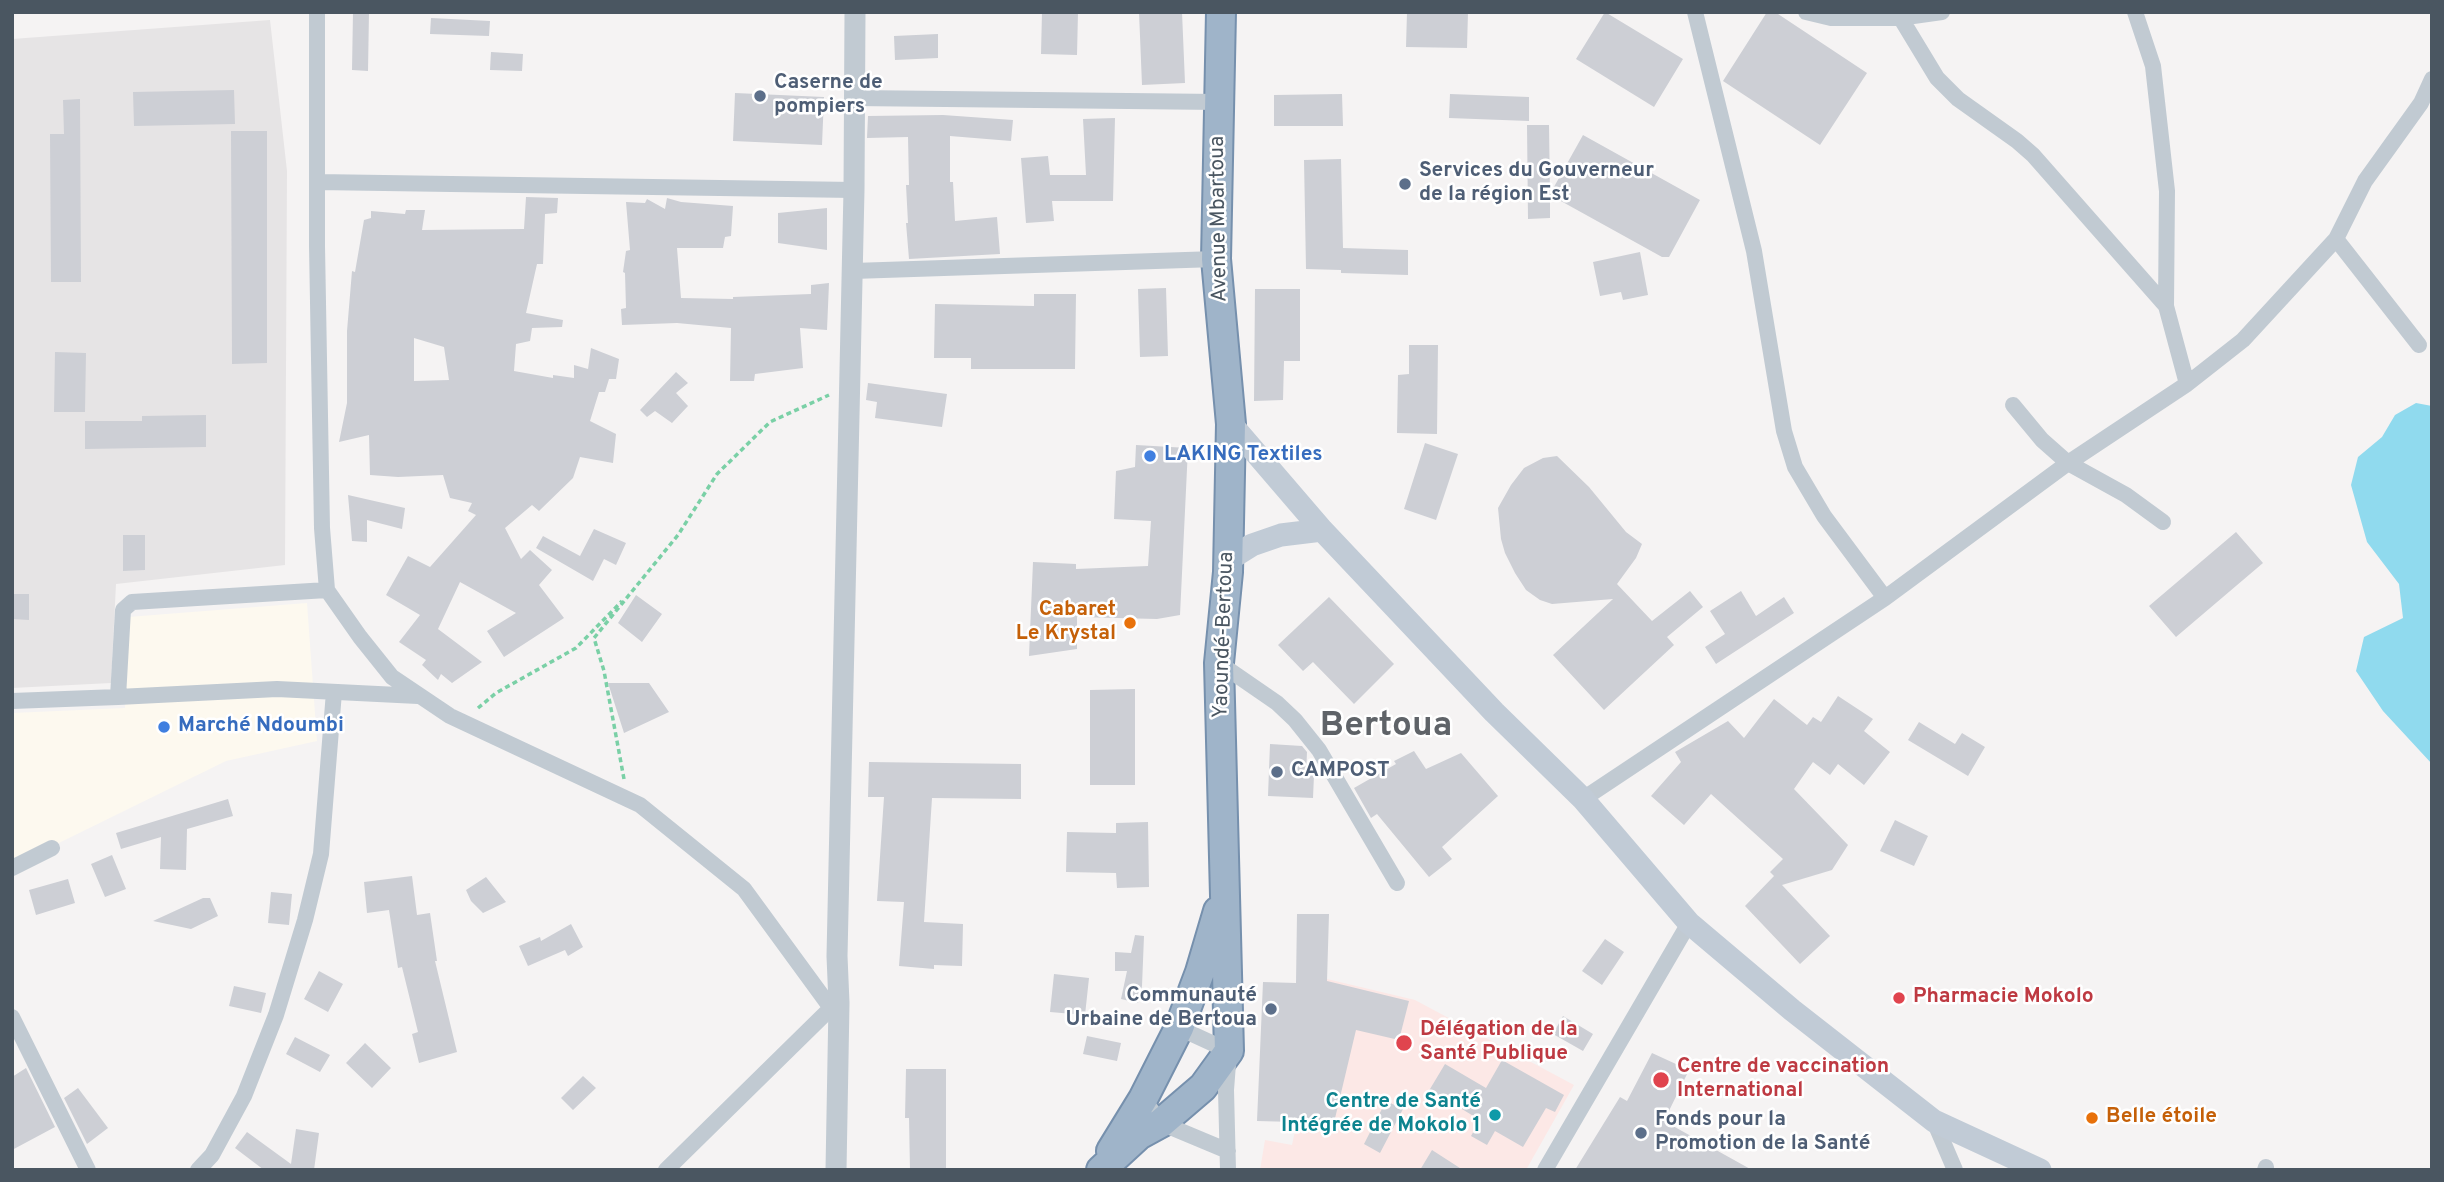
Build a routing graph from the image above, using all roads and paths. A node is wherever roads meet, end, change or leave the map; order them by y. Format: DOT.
graph roads {
  1 [pos="317,12"];
  2 [pos="855,12"];
  3 [pos="1221,12"];
  4 [pos="1695,12"];
  5 [pos="1806,12"];
  6 [pos="1942,12"];
  7 [pos="2135,12"];
  8 [pos="1898,15"];
  9 [pos="2432,79"];
  10 [pos="855,98"];
  11 [pos="1219,102"];
  12 [pos="317,182"];
  13 [pos="855,190"];
  14 [pos="2336,239"];
  15 [pos="1216,259"];
  16 [pos="853,271"];
  17 [pos="2166,306"];
  18 [pos="2419,345"];
  19 [pos="2187,384"];
  20 [pos="850,385"];
  21 [pos="2013,404"];
  22 [pos="1231,424"];
  23 [pos="2068,463"];
  24 [pos="2163,522"];
  25 [pos="1322,530"];
  26 [pos="1228,572"];
  27 [pos="643,580"];
  28 [pos="327,590"];
  29 [pos="1885,598"];
  30 [pos="1219,663"];
  31 [pos="334,692"];
  32 [pos="421,696"];
  33 [pos="118,697"];
  34 [pos="12,701"];
  35 [pos="463,722"];
  36 [pos="1583,799"];
  37 [pos="628,800"];
  38 [pos="52,848"];
  39 [pos="12,868"];
  40 [pos="1397,883"];
  41 [pos="1224,888"];
  42 [pos="1689,923"];
  43 [pos="835,1005"];
  44 [pos="12,1017"];
  45 [pos="1179,1028"];
  46 [pos="1229,1051"];
  47 [pos="1143,1099"];
  48 [pos="1934,1121"];
  49 [pos="1161,1123"];
  50 [pos="1228,1151"];
  51 [pos="88,1170"];
  52 [pos="198,1170"];
  53 [pos="666,1170"];
  54 [pos="836,1170"];
  55 [pos="1101,1170"];
  56 [pos="1228,1170"];
  57 [pos="1545,1170"];
  58 [pos="1955,1170"];
  59 [pos="2040,1170"];
  1 -- 12 [label="street"];
  2 -- 10 [label="street"];
  3 -- 11 [label="highway, Avenue Mbartoua"];
  4 -- 29 [label="street"];
  5 -- 8 [label="street"];
  6 -- 8 [label="street"];
  7 -- 17 [label="street"];
  8 -- 17 [label="street"];
  9 -- 14 [label="street"];
  10 -- 11 [label="street"];
  10 -- 13 [label="street"];
  11 -- 15 [label="highway, Avenue Mbartoua"];
  12 -- 13 [label="street"];
  12 -- 28 [label="street"];
  13 -- 16 [label="street"];
  14 -- 18 [label="street"];
  14 -- 19 [label="street"];
  15 -- 16 [label="street"];
  15 -- 22 [label="highway, Avenue Mbartoua"];
  16 -- 20 [label="street"];
  17 -- 19 [label="street"];
  19 -- 23 [label="street"];
  20 -- 27 [label="path"];
  20 -- 43 [label="street"];
  21 -- 23 [label="street"];
  22 -- 25 [label="main road"];
  22 -- 26 [label="highway, Yaoundé-Bertoua"];
  23 -- 24 [label="street"];
  23 -- 29 [label="street"];
  25 -- 26 [label="main road"];
  25 -- 36 [label="main road"];
  26 -- 30 [label="highway, Yaoundé-Bertoua"];
  27 -- 35 [label="path"];
  27 -- 37 [label="path"];
  28 -- 32 [label="street"];
  28 -- 33 [label="street"];
  29 -- 36 [label="street"];
  30 -- 40 [label="street"];
  30 -- 41 [label="highway, Yaoundé-Bertoua"];
  31 -- 32 [label="street"];
  31 -- 33 [label="street"];
  31 -- 52 [label="street"];
  32 -- 35 [label="street"];
  33 -- 34 [label="street"];
  35 -- 37 [label="street"];
  36 -- 42 [label="main road"];
  37 -- 43 [label="street"];
  38 -- 39 [label="street"];
  41 -- 45 [label="highway, Yaoundé-Bertoua"];
  41 -- 46 [label="highway, Yaoundé-Bertoua"];
  42 -- 48 [label="main road"];
  42 -- 57 [label="street"];
  43 -- 53 [label="street"];
  43 -- 54 [label="street"];
  44 -- 51 [label="street"];
  45 -- 46 [label="street"];
  45 -- 47 [label="highway, Yaoundé-Bertoua"];
  46 -- 49 [label="highway"];
  46 -- 50 [label="street"];
  47 -- 49 [label="street"];
  47 -- 55 [label="highway, Yaoundé-Bertoua"];
  48 -- 58 [label="street"];
  48 -- 59 [label="main road"];
  49 -- 50 [label="street"];
  49 -- 55 [label="highway"];
  50 -- 56 [label="street"];
}
